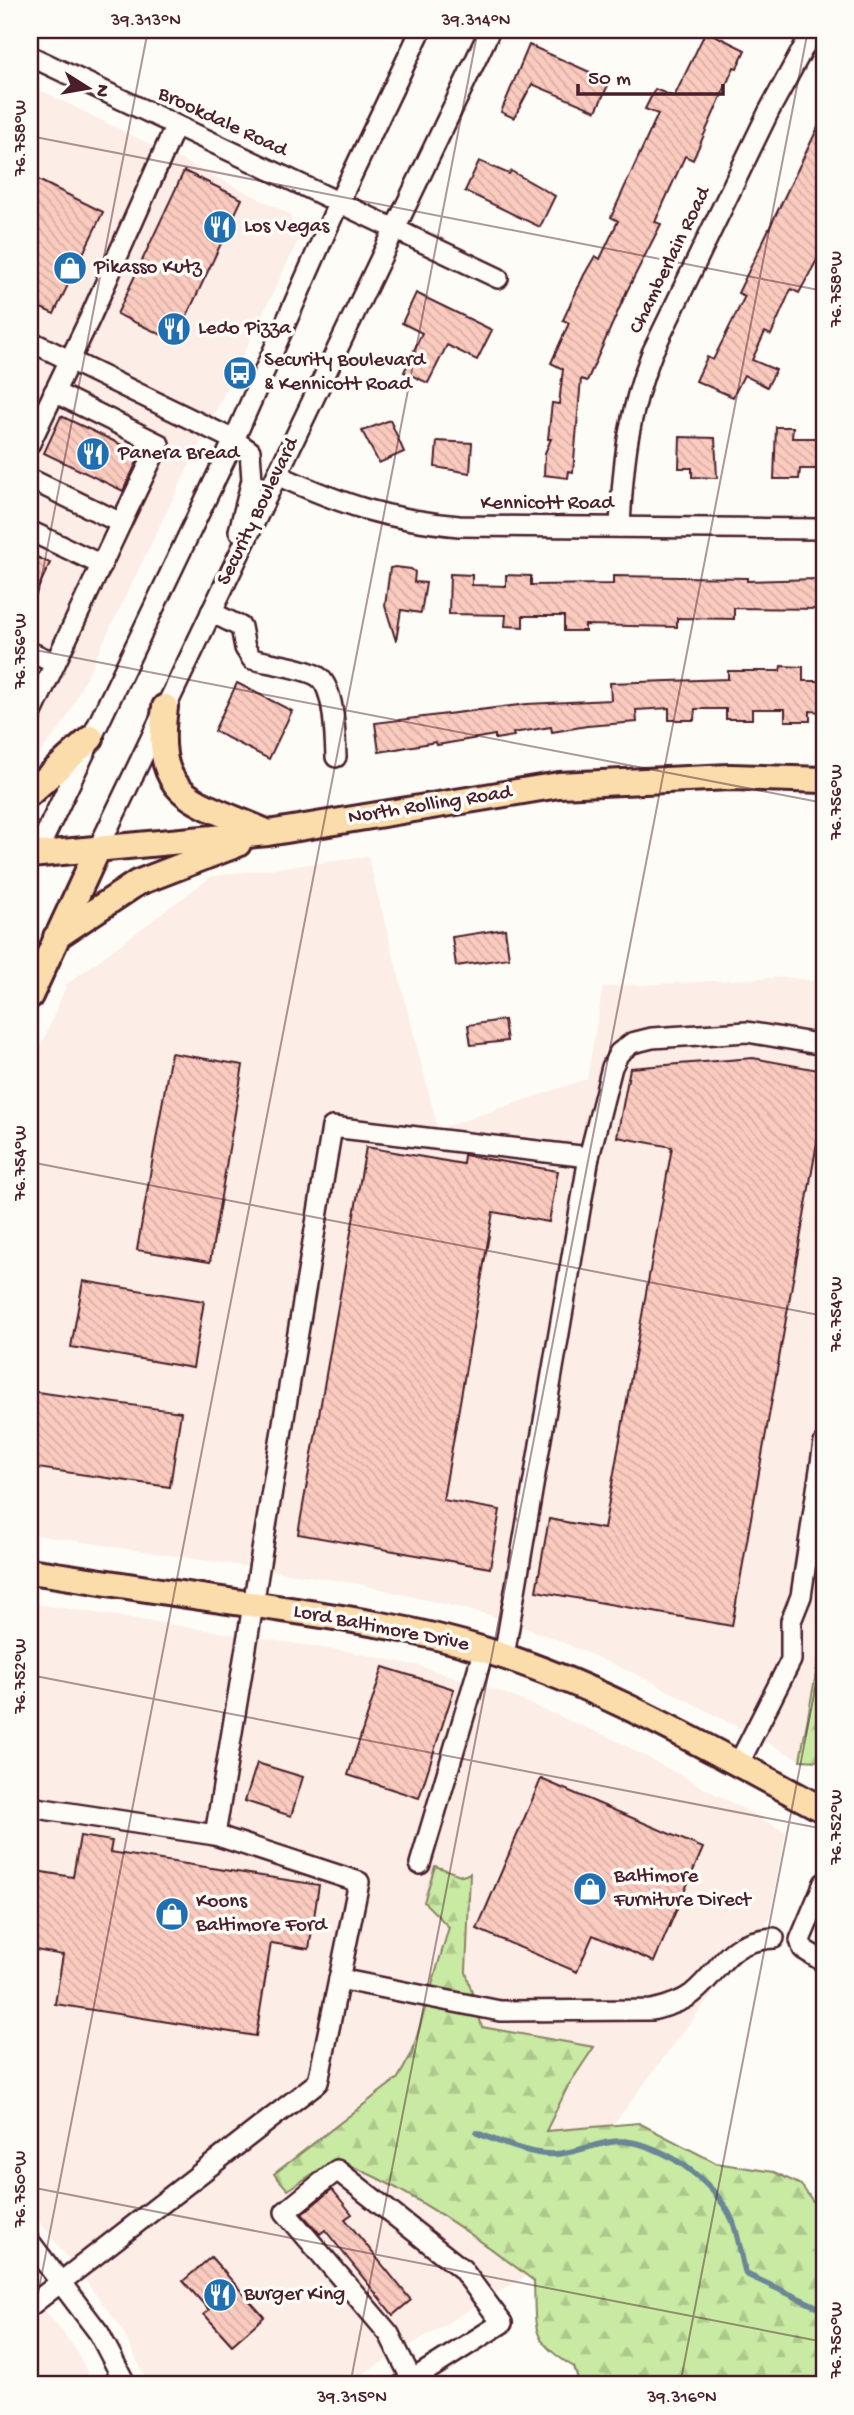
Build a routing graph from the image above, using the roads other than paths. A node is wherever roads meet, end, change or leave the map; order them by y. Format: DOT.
graph roads {
  1 [pos="421,30"];
  2 [pos="490,30"];
  3 [pos="814,30"];
  4 [pos="30,57"];
  5 [pos="175,127"];
  6 [pos="338,204"];
  7 [pos="395,230"];
  8 [pos="498,278"];
  9 [pos="30,341"];
  10 [pos="70,360"];
  11 [pos="54,393"];
  12 [pos="234,440"];
  13 [pos="30,443"];
  14 [pos="277,475"];
  15 [pos="30,480"];
  16 [pos="121,523"];
  17 [pos="620,527"];
  18 [pos="824,529"];
  19 [pos="30,531"];
  20 [pos="102,565"];
  21 [pos="222,589"];
  22 [pos="211,612"];
  23 [pos="30,652"];
  24 [pos="55,663"];
  25 [pos="165,706"];
  26 [pos="32,707"];
  27 [pos="92,738"];
  28 [pos="336,757"];
  29 [pos="824,780"];
  30 [pos="30,793"];
  31 [pos="268,833"];
  32 [pos="98,849"];
  33 [pos="32,856"];
  34 [pos="56,937"];
  35 [pos="30,996"];
  36 [pos="824,1045"];
  37 [pos="589,1157"];
  38 [pos="824,1443"];
  39 [pos="30,1571"];
  40 [pos="251,1604"];
  41 [pos="494,1653"];
  42 [pos="738,1765"];
  43 [pos="30,1807"];
  44 [pos="824,1810"];
  45 [pos="215,1835"];
  46 [pos="420,1864"];
  47 [pos="824,1883"];
  48 [pos="775,1938"];
  49 [pos="824,1962"];
  50 [pos="339,1979"];
  51 [pos="30,2242"];
  52 [pos="62,2281"];
  53 [pos="30,2306"];
  54 [pos="410,2383"];
  55 [pos="126,2385"];
  1 -- 6 [label="street"];
  2 -- 7 [label="street, Security Boulevard"];
  3 -- 17 [label="street, Chamberlain Road"];
  4 -- 5 [label="street, Brookdale Road"];
  5 -- 6 [label="street, Brookdale Road"];
  5 -- 10 [label="street"];
  6 -- 7 [label="street, Brookdale Road"];
  6 -- 12 [label="street"];
  7 -- 8 [label="street, Brookdale Road"];
  7 -- 14 [label="street, Security Boulevard"];
  9 -- 10 [label="street"];
  10 -- 11 [label="street"];
  10 -- 12 [label="street"];
  11 -- 13 [label="street"];
  11 -- 16 [label="street"];
  12 -- 21 [label="street"];
  12 -- 27 [label="street"];
  14 -- 17 [label="street, Kennicott Road"];
  14 -- 21 [label="street, Security Boulevard"];
  15 -- 16 [label="street"];
  16 -- 20 [label="street"];
  17 -- 18 [label="street, Kennicott Road"];
  19 -- 20 [label="street"];
  20 -- 24 [label="street"];
  21 -- 22 [label="street, Security Boulevard"];
  22 -- 25 [label="street, Security Boulevard"];
  22 -- 28 [label="street"];
  23 -- 24 [label="street"];
  24 -- 26 [label="street"];
  25 -- 31 [label="main road"];
  25 -- 32 [label="street, Security Boulevard"];
  27 -- 30 [label="main road"];
  27 -- 33 [label="street"];
  29 -- 31 [label="main road, North Rolling Road"];
  31 -- 32 [label="main road, North Rolling Road"];
  31 -- 34 [label="main road"];
  32 -- 33 [label="main road, North Rolling Road"];
  32 -- 34 [label="main road, Security Boulevard"];
  34 -- 35 [label="main road, Security Boulevard"];
  36 -- 37 [label="street"];
  37 -- 40 [label="street"];
  37 -- 41 [label="street"];
  38 -- 42 [label="street"];
  39 -- 40 [label="main road, Lord Baltimore Drive"];
  40 -- 41 [label="main road, Lord Baltimore Drive"];
  40 -- 45 [label="street"];
  41 -- 42 [label="main road, Lord Baltimore Drive"];
  41 -- 46 [label="street"];
  42 -- 44 [label="main road, Lord Baltimore Drive"];
  43 -- 45 [label="street"];
  45 -- 50 [label="street"];
  47 -- 49 [label="street"];
  48 -- 50 [label="street"];
  50 -- 52 [label="street"];
  51 -- 52 [label="street"];
  52 -- 53 [label="street"];
  52 -- 55 [label="street"];
  54 -- 54 [label="street"];
}
